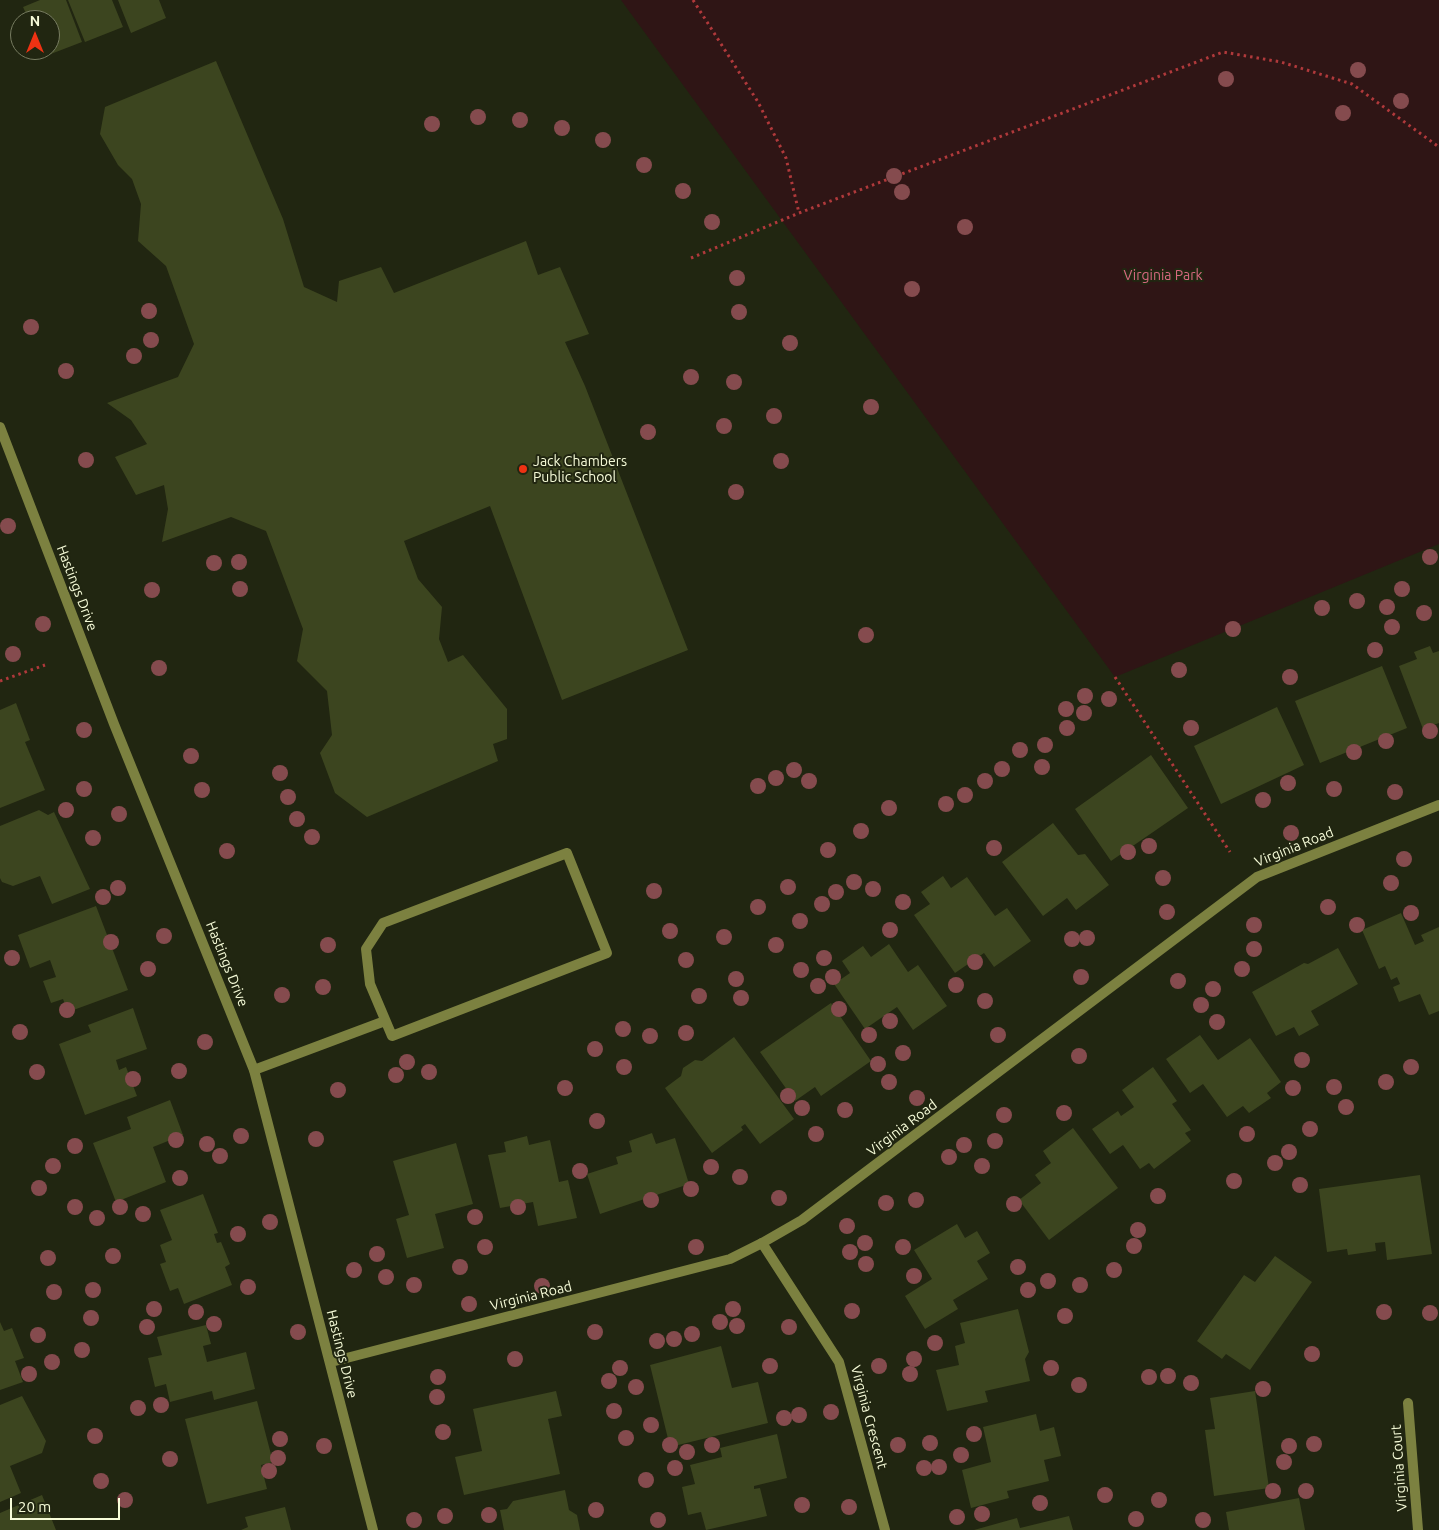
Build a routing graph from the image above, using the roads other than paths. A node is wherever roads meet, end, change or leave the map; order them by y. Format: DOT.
graph roads {
  1 [pos="0,426"];
  2 [pos="1439,805"];
  3 [pos="385,1021"];
  4 [pos="254,1070"];
  5 [pos="762,1244"];
  6 [pos="331,1362"];
  7 [pos="1408,1403"];
  8 [pos="373,1530"];
  9 [pos="885,1530"];
  10 [pos="1418,1530"];
  1 -- 4 [label="street, Hastings Drive"];
  2 -- 5 [label="street, Virginia Road"];
  3 -- 3 [label="street"];
  3 -- 4 [label="street"];
  4 -- 6 [label="street, Hastings Drive"];
  5 -- 6 [label="street, Virginia Road"];
  5 -- 9 [label="street, Virginia Crescent"];
  6 -- 8 [label="street, Hastings Drive"];
  7 -- 10 [label="street, Virginia Court"];
}
